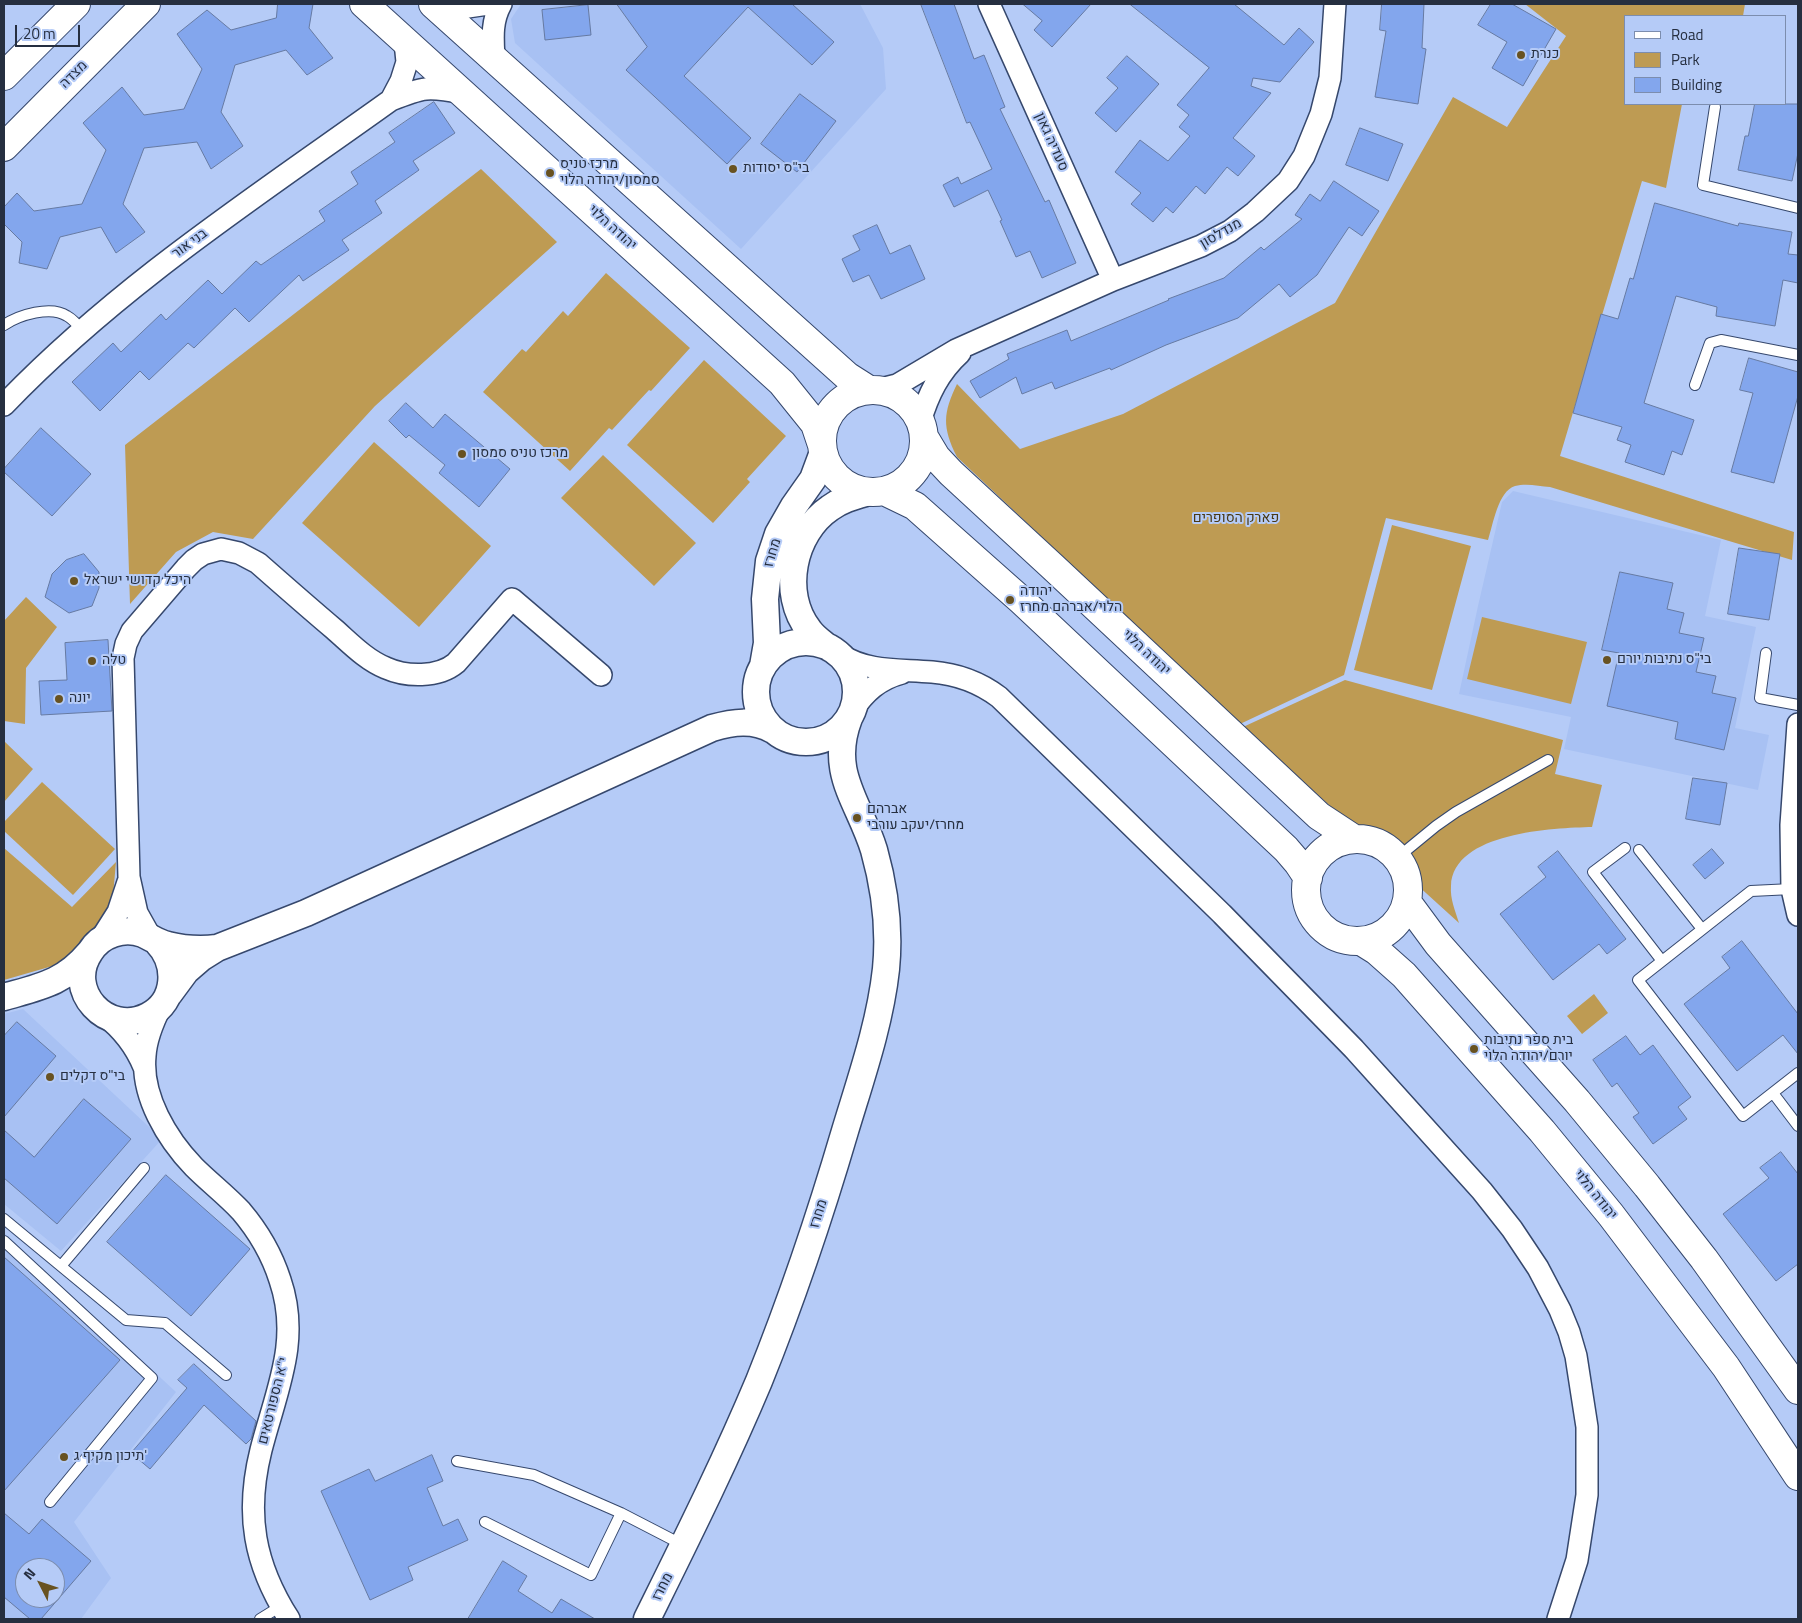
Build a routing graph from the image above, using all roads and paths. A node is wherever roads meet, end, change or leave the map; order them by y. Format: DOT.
graph roads {
  1 [pos="76,4"];
  2 [pos="146,4"];
  3 [pos="364,4"];
  4 [pos="488,4"];
  5 [pos="501,4"];
  6 [pos="990,4"];
  7 [pos="1335,4"];
  8 [pos="435,5"];
  9 [pos="405,42"];
  10 [pos="494,59"];
  11 [pos="4,76"];
  12 [pos="463,94"];
  13 [pos="391,100"];
  14 [pos="1715,107"];
  15 [pos="4,147"];
  16 [pos="1798,208"];
  17 [pos="1113,280"];
  18 [pos="4,325"];
  19 [pos="82,329"];
  20 [pos="972,343"];
  21 [pos="1798,355"];
  22 [pos="1695,385"];
  23 [pos="873,390"];
  24 [pos="4,405"];
  25 [pos="922,430"];
  26 [pos="823,448"];
  27 [pos="876,491"];
  28 [pos="832,650"];
  29 [pos="1766,653"];
  30 [pos="908,672"];
  31 [pos="760,673"];
  32 [pos="601,675"];
  33 [pos="1798,704"];
  34 [pos="851,715"];
  35 [pos="1798,724"];
  36 [pos="712,728"];
  37 [pos="784,735"];
  38 [pos="1548,760"];
  39 [pos="848,788"];
  40 [pos="1354,840"];
  41 [pos="1625,848"];
  42 [pos="1639,850"];
  43 [pos="1397,858"];
  44 [pos="128,877"];
  45 [pos="1308,878"];
  46 [pos="1792,889"];
  47 [pos="1407,902"];
  48 [pos="1798,915"];
  49 [pos="1702,929"];
  50 [pos="154,940"];
  51 [pos="1361,941"];
  52 [pos="94,947"];
  53 [pos="217,948"];
  54 [pos="1662,960"];
  55 [pos="36,989"];
  56 [pos="4,997"];
  57 [pos="165,1000"];
  58 [pos="98,1010"];
  59 [pos="144,1069"];
  60 [pos="1798,1073"];
  61 [pos="1773,1093"];
  62 [pos="1798,1126"];
  63 [pos="144,1168"];
  64 [pos="4,1219"];
  65 [pos="4,1241"];
  66 [pos="61,1266"];
  67 [pos="226,1376"];
  68 [pos="1798,1390"];
  69 [pos="457,1460"];
  70 [pos="1798,1476"];
  71 [pos="50,1502"];
  72 [pos="621,1513"];
  73 [pos="485,1522"];
  74 [pos="684,1545"];
  75 [pos="285,1613"];
  76 [pos="260,1619"];
  77 [pos="647,1619"];
  78 [pos="1558,1619"];
  1 -- 11 [label="main road"];
  2 -- 15 [label="main road, מצדה"];
  3 -- 9 [label="main road, יהודה הלוי"];
  4 -- 8 [label="street"];
  5 -- 10 [label="street"];
  6 -- 17 [label="street, סעדיה גאון"];
  7 -- 17 [label="street, מנדלסון"];
  8 -- 10 [label="main road"];
  9 -- 12 [label="main road, יהודה הלוי"];
  9 -- 13 [label="street, בני אור"];
  10 -- 23 [label="main road"];
  12 -- 13 [label="street, בני אור"];
  12 -- 26 [label="main road, יהודה הלוי"];
  13 -- 19 [label="street, בני אור"];
  14 -- 16 [label="lane"];
  17 -- 20 [label="street, מנדלסון"];
  18 -- 19 [label="lane"];
  19 -- 24 [label="street, בני אור"];
  20 -- 23 [label="street, מנדלסון"];
  20 -- 25 [label="street, מנדלסון"];
  21 -- 22 [label="lane"];
  23 -- 25 [label="main road"];
  23 -- 26 [label="main road"];
  25 -- 27 [label="main road"];
  25 -- 40 [label="main road, יהודה הלוי"];
  26 -- 27 [label="main road"];
  26 -- 31 [label="street, מחרז"];
  27 -- 28 [label="street, מחרז"];
  27 -- 45 [label="main road"];
  28 -- 30 [label="street"];
  28 -- 31 [label="street"];
  28 -- 34 [label="street"];
  29 -- 33 [label="lane"];
  30 -- 34 [label="street"];
  30 -- 78 [label="street"];
  31 -- 36 [label="street"];
  31 -- 37 [label="street"];
  32 -- 44 [label="street"];
  34 -- 37 [label="street"];
  34 -- 39 [label="street, מחרז"];
  35 -- 46 [label="street"];
  36 -- 37 [label="street"];
  36 -- 53 [label="street"];
  37 -- 39 [label="street, מחרז"];
  38 -- 43 [label="lane"];
  39 -- 74 [label="street, מחרז"];
  40 -- 43 [label="main road"];
  40 -- 45 [label="main road"];
  41 -- 54 [label="lane"];
  42 -- 49 [label="lane"];
  43 -- 47 [label="main road"];
  44 -- 50 [label="street"];
  44 -- 52 [label="street"];
  45 -- 51 [label="main road"];
  46 -- 48 [label="street"];
  46 -- 49 [label="lane"];
  47 -- 51 [label="main road"];
  47 -- 68 [label="main road"];
  49 -- 54 [label="lane"];
  50 -- 52 [label="street"];
  50 -- 53 [label="street"];
  50 -- 57 [label="street"];
  51 -- 70 [label="main road, יהודה הלוי"];
  52 -- 55 [label="street"];
  52 -- 58 [label="street"];
  53 -- 57 [label="street"];
  54 -- 61 [label="lane"];
  55 -- 56 [label="street"];
  55 -- 58 [label="street"];
  57 -- 58 [label="street"];
  57 -- 59 [label="street"];
  58 -- 59 [label="street"];
  59 -- 75 [label="street, י\"א הספורטאים"];
  60 -- 61 [label="lane"];
  61 -- 62 [label="lane"];
  63 -- 66 [label="lane"];
  64 -- 66 [label="lane"];
  65 -- 71 [label="lane"];
  66 -- 67 [label="lane"];
  69 -- 72 [label="lane"];
  72 -- 73 [label="lane"];
  72 -- 74 [label="lane"];
  74 -- 77 [label="street, מחרז"];
  75 -- 76 [label="lane"];
}
